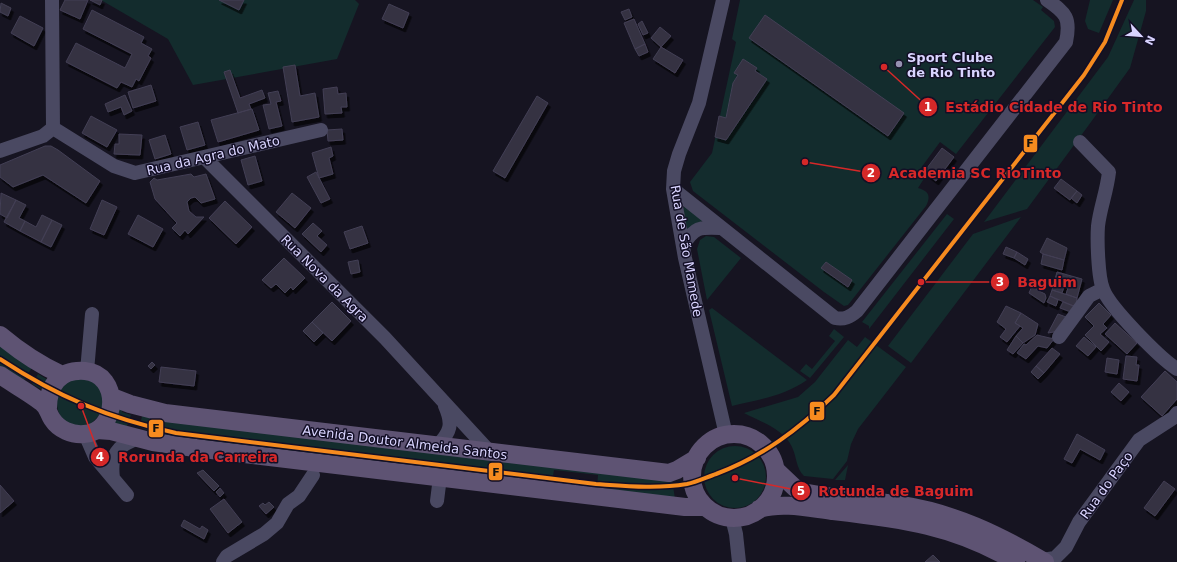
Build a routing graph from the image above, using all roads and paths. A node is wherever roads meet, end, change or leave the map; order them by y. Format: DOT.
graph roads {
  1 [pos="52,0"];
  2 [pos="723,0"];
  3 [pos="1047,0"];
  4 [pos="53,128"];
  5 [pos="320,130"];
  6 [pos="1080,142"];
  7 [pos="0,151"];
  8 [pos="204,156"];
  9 [pos="673,189"];
  10 [pos="720,228"];
  11 [pos="683,245"];
  12 [pos="1103,290"];
  13 [pos="92,314"];
  14 [pos="0,335"];
  15 [pos="1059,337"];
  16 [pos="1177,369"];
  17 [pos="87,371"];
  18 [pos="0,375"];
  19 [pos="62,375"];
  20 [pos="112,397"];
  21 [pos="443,402"];
  22 [pos="48,408"];
  23 [pos="1177,413"];
  24 [pos="91,432"];
  25 [pos="726,435"];
  26 [pos="139,438"];
  27 [pos="437,446"];
  28 [pos="489,451"];
  29 [pos="697,458"];
  30 [pos="776,470"];
  31 [pos="314,475"];
  32 [pos="440,477"];
  33 [pos="113,478"];
  34 [pos="127,495"];
  35 [pos="436,502"];
  36 [pos="706,507"];
  37 [pos="759,509"];
  38 [pos="732,518"];
  39 [pos="1043,561"];
  40 [pos="223,562"];
  41 [pos="738,562"];
  42 [pos="1016,562"];
  1 -- 4 [label="street"];
  2 -- 9 [label="street, Rua de São Mamede"];
  3 -- 10 [label="street"];
  4 -- 7 [label="street"];
  4 -- 8 [label="street, Rua da Agra do Mato"];
  5 -- 8 [label="street, Rua da Agra do Mato"];
  6 -- 12 [label="street"];
  8 -- 21 [label="street, Rua Nova da Agra"];
  9 -- 10 [label="street"];
  9 -- 11 [label="street, Rua de São Mamede"];
  10 -- 11 [label="street"];
  11 -- 25 [label="street, Rua de São Mamede"];
  12 -- 15 [label="street"];
  12 -- 16 [label="street"];
  13 -- 17 [label="street"];
  14 -- 19 [label="main road"];
  17 -- 19 [label="main road"];
  17 -- 20 [label="main road"];
  18 -- 22 [label="main road"];
  19 -- 22 [label="main road"];
  20 -- 24 [label="main road"];
  20 -- 27 [label="main road, Avenida Doutor Almeida Santos"];
  21 -- 27 [label="street, Rua Nova da Agra"];
  21 -- 28 [label="street, Rua Nova da Agra"];
  22 -- 24 [label="main road"];
  23 -- 39 [label="street, Rua do Paço"];
  24 -- 26 [label="main road"];
  24 -- 33 [label="street"];
  25 -- 29 [label="main road"];
  25 -- 30 [label="main road"];
  26 -- 32 [label="main road"];
  26 -- 33 [label="street"];
  27 -- 28 [label="main road, Avenida Doutor Almeida Santos"];
  28 -- 29 [label="main road, Avenida Doutor Almeida Santos"];
  29 -- 36 [label="main road"];
  30 -- 37 [label="main road"];
  30 -- 39 [label="main road"];
  31 -- 40 [label="street"];
  32 -- 35 [label="street"];
  32 -- 36 [label="main road"];
  33 -- 34 [label="street"];
  36 -- 38 [label="main road"];
  37 -- 38 [label="main road"];
  37 -- 42 [label="main road"];
  38 -- 41 [label="street"];
}
